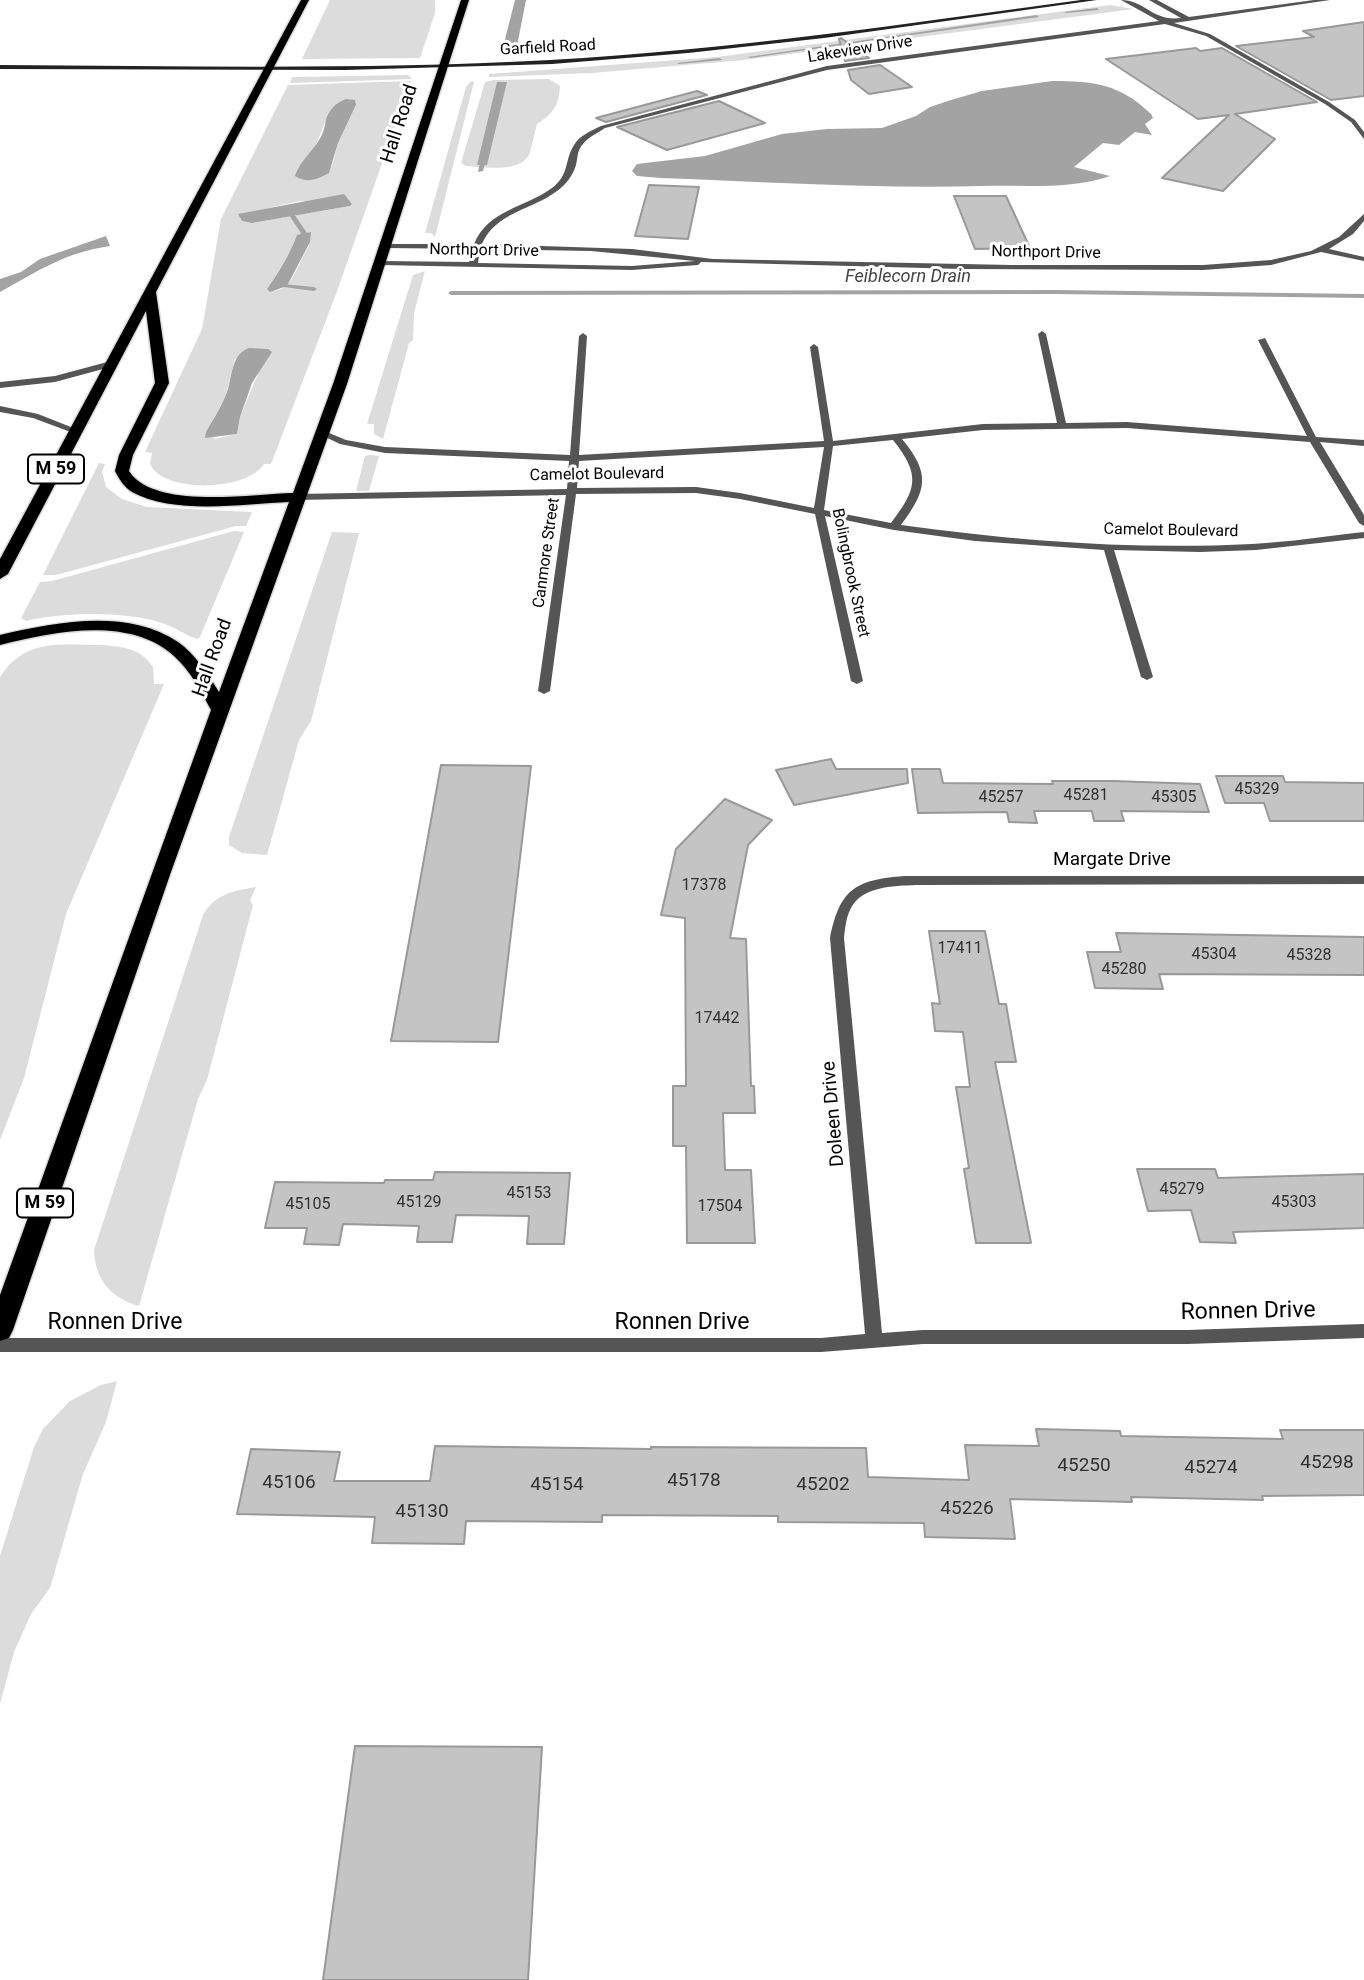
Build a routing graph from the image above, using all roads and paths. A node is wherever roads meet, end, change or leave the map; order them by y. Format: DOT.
graph roads {
  1 [pos="306,0"];
  2 [pos="465,0"];
  3 [pos="1094,0"];
  4 [pos="1124,0"];
  5 [pos="1152,0"];
  6 [pos="1327,0"];
  7 [pos="1188,19"];
  8 [pos="1166,22"];
  9 [pos="1208,36"];
  10 [pos="444,66"];
  11 [pos="0,67"];
  12 [pos="270,68"];
  13 [pos="1364,137"];
  14 [pos="1364,216"];
  15 [pos="387,246"];
  16 [pos="477,246"];
  17 [pos="1321,250"];
  18 [pos="1364,259"];
  19 [pos="713,261"];
  20 [pos="380,263"];
  21 [pos="473,265"];
  22 [pos="150,293"];
  23 [pos="1042,334"];
  24 [pos="583,336"];
  25 [pos="1262,340"];
  26 [pos="814,347"];
  27 [pos="111,364"];
  28 [pos="0,384"];
  29 [pos="0,409"];
  30 [pos="1062,426"];
  31 [pos="76,431"];
  32 [pos="322,433"];
  33 [pos="895,437"];
  34 [pos="1314,441"];
  35 [pos="1364,443"];
  36 [pos="829,444"];
  37 [pos="575,458"];
  38 [pos="572,489"];
  39 [pos="297,497"];
  40 [pos="819,511"];
  41 [pos="1364,523"];
  42 [pos="894,527"];
  43 [pos="1364,535"];
  44 [pos="1108,547"];
  45 [pos="0,574"];
  46 [pos="0,640"];
  47 [pos="1147,677"];
  48 [pos="857,681"];
  49 [pos="544,691"];
  50 [pos="220,710"];
  51 [pos="1364,880"];
  52 [pos="861,890"];
  53 [pos="0,1330"];
  54 [pos="1364,1331"];
  55 [pos="874,1341"];
  56 [pos="0,1345"];
  1 -- 12 [label="highway, M 59"];
  2 -- 10 [label="highway, Hall Road / M 59"];
  3 -- 10 [label="street, Garfield Road"];
  4 -- 8 [label="street"];
  5 -- 7 [label="street"];
  6 -- 7 [label="street, Lakeview Drive"];
  7 -- 8 [label="street, Lakeview Drive"];
  7 -- 9 [label="street"];
  8 -- 9 [label="street"];
  8 -- 16 [label="street, Lakeview Drive"];
  9 -- 13 [label="street"];
  10 -- 12 [label="street, Garfield Road"];
  10 -- 15 [label="highway, Hall Road / M 59"];
  11 -- 12 [label="street, Garfield Road"];
  12 -- 22 [label="highway, M 59"];
  14 -- 17 [label="street, Northport Drive"];
  15 -- 16 [label="street, Northport Drive"];
  15 -- 20 [label="highway, Hall Road / M 59"];
  16 -- 19 [label="street, Northport Drive"];
  16 -- 21 [label="street, Lakeview Drive"];
  17 -- 18 [label="street"];
  17 -- 19 [label="street, Northport Drive"];
  19 -- 21 [label="street, Northport Drive"];
  20 -- 21 [label="street, Northport Drive"];
  20 -- 32 [label="highway, Hall Road / M 59"];
  22 -- 27 [label="highway, M 59"];
  22 -- 39 [label="highway"];
  23 -- 30 [label="street"];
  24 -- 37 [label="street, Canmore Street"];
  25 -- 34 [label="street"];
  26 -- 36 [label="street, Bolingbrook Street"];
  27 -- 28 [label="street"];
  27 -- 31 [label="highway, M 59"];
  29 -- 31 [label="street"];
  30 -- 33 [label="street, Camelot Boulevard"];
  30 -- 34 [label="street, Camelot Boulevard"];
  31 -- 45 [label="highway, M 59"];
  32 -- 37 [label="street, Camelot Boulevard"];
  32 -- 39 [label="highway, Hall Road / M 59"];
  33 -- 36 [label="street, Camelot Boulevard"];
  33 -- 42 [label="street"];
  34 -- 35 [label="street, Camelot Boulevard"];
  34 -- 41 [label="street"];
  36 -- 37 [label="street, Camelot Boulevard"];
  36 -- 40 [label="street, Bolingbrook Street"];
  37 -- 38 [label="street, Canmore Street"];
  38 -- 39 [label="street, Camelot Boulevard"];
  38 -- 40 [label="street, Camelot Boulevard"];
  38 -- 49 [label="street, Canmore Street"];
  39 -- 50 [label="highway, Hall Road / M 59"];
  40 -- 42 [label="street, Camelot Boulevard"];
  40 -- 48 [label="street, Bolingbrook Street"];
  42 -- 44 [label="street, Camelot Boulevard"];
  43 -- 44 [label="street, Camelot Boulevard"];
  44 -- 47 [label="street"];
  46 -- 50 [label="highway"];
  50 -- 53 [label="highway, Hall Road / M 59"];
  51 -- 52 [label="street, Margate Drive"];
  52 -- 55 [label="street, Doleen Drive"];
  54 -- 55 [label="street, Ronnen Drive"];
  55 -- 56 [label="street, Ronnen Drive"];
}
